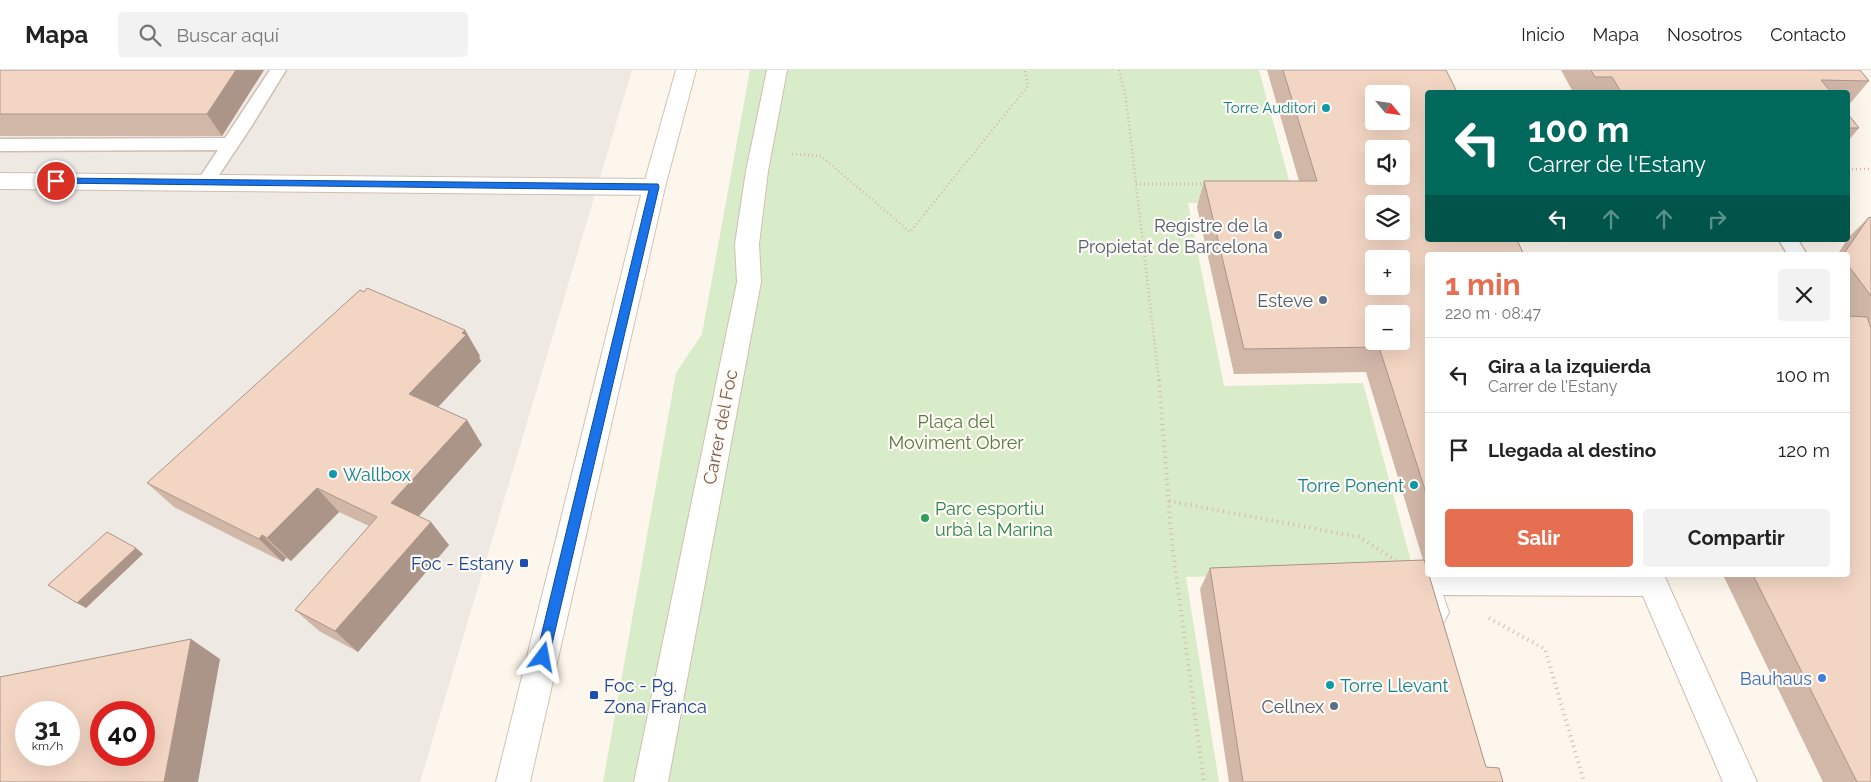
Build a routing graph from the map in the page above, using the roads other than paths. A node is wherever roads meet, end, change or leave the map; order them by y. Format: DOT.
graph roads {
  1 [pos="278,70"];
  2 [pos="686,70"];
  3 [pos="777,70"];
  4 [pos="230,144"];
  5 [pos="0,145"];
  6 [pos="0,181"];
  7 [pos="205,182"];
  8 [pos="654,187"];
  9 [pos="1441,638"];
  10 [pos="513,782"];
  11 [pos="651,782"];
  12 [pos="1740,782"];
  1 -- 4 [label="lane"];
  2 -- 8 [label="street"];
  3 -- 11 [label="street, Carrer del Foc"];
  4 -- 5 [label="lane"];
  4 -- 7 [label="lane"];
  6 -- 7 [label="street"];
  7 -- 8 [label="street"];
  8 -- 10 [label="street"];
  9 -- 12 [label="street"];
}
